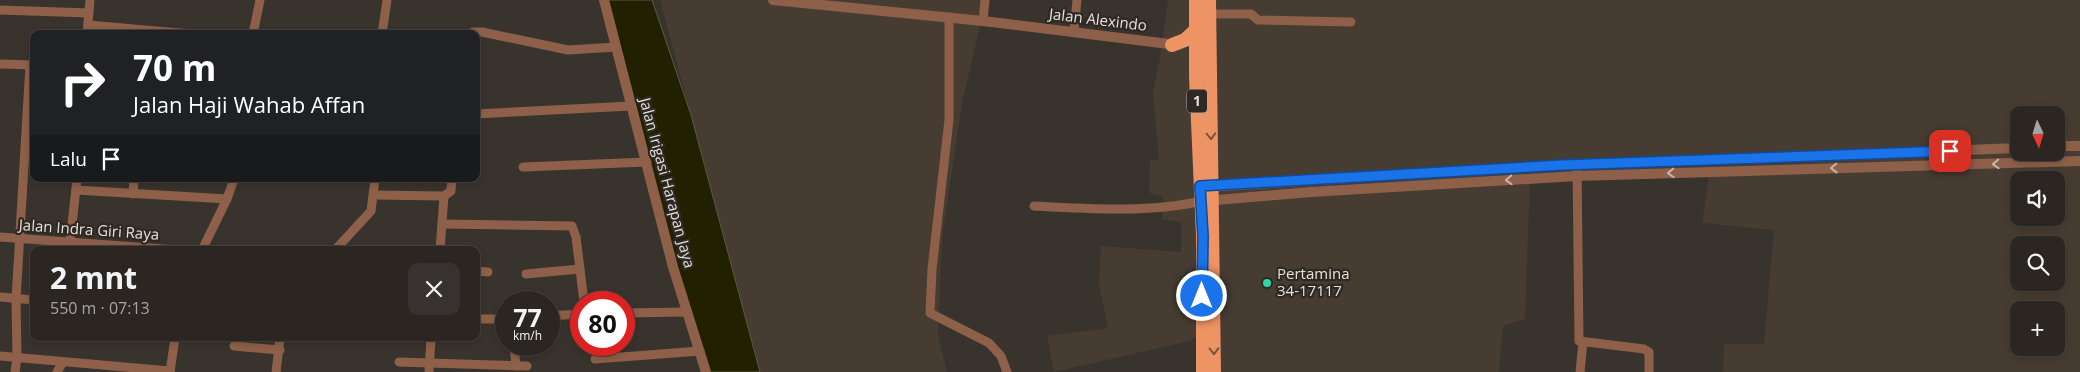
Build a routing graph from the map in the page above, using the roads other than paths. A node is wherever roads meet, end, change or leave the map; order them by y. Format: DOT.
graph roads {
  1 [pos="90,0"];
  2 [pos="260,0"];
  3 [pos="387,0"];
  4 [pos="604,0"];
  5 [pos="773,0"];
  6 [pos="985,0"];
  7 [pos="1077,0"];
  8 [pos="1196,0"];
  9 [pos="1209,0"];
  10 [pos="0,10"];
  11 [pos="89,13"];
  12 [pos="1202,14"];
  13 [pos="950,17"];
  14 [pos="983,21"];
  15 [pos="1351,22"];
  16 [pos="87,30"];
  17 [pos="254,30"];
  18 [pos="383,30"];
  19 [pos="1196,30"];
  20 [pos="480,32"];
  21 [pos="1074,32"];
  22 [pos="1172,45"];
  23 [pos="616,47"];
  24 [pos="1201,51"];
  25 [pos="0,64"];
  26 [pos="30,65"];
  27 [pos="30,94"];
  28 [pos="631,106"];
  29 [pos="480,114"];
  30 [pos="2065,146"];
  31 [pos="2080,146"];
  32 [pos="2010,148"];
  33 [pos="2080,161"];
  34 [pos="646,162"];
  35 [pos="1577,165"];
  36 [pos="524,167"];
  37 [pos="1577,176"];
  38 [pos="77,182"];
  39 [pos="134,182"];
  40 [pos="233,182"];
  41 [pos="375,182"];
  42 [pos="452,182"];
  43 [pos="76,190"];
  44 [pos="133,194"];
  45 [pos="1207,194"];
  46 [pos="374,195"];
  47 [pos="444,196"];
  48 [pos="227,200"];
  49 [pos="1034,206"];
  50 [pos="442,224"];
  51 [pos="0,237"];
  52 [pos="20,239"];
  53 [pos="70,243"];
  54 [pos="116,246"];
  55 [pos="204,246"];
  56 [pos="339,246"];
  57 [pos="440,246"];
  58 [pos="580,269"];
  59 [pos="480,271"];
  60 [pos="488,272"];
  61 [pos="526,274"];
  62 [pos="583,291"];
  63 [pos="0,297"];
  64 [pos="16,298"];
  65 [pos="30,300"];
  66 [pos="686,312"];
  67 [pos="635,313"];
  68 [pos="480,319"];
  69 [pos="495,319"];
  70 [pos="175,341"];
  71 [pos="280,341"];
  72 [pos="430,341"];
  73 [pos="1583,342"];
  74 [pos="234,346"];
  75 [pos="280,350"];
  76 [pos="700,351"];
  77 [pos="0,356"];
  78 [pos="515,356"];
  79 [pos="17,358"];
  80 [pos="595,359"];
  81 [pos="62,362"];
  82 [pos="399,362"];
  83 [pos="516,366"];
  84 [pos="527,366"];
  85 [pos="429,368"];
  86 [pos="116,369"];
  87 [pos="15,372"];
  88 [pos="57,372"];
  89 [pos="170,372"];
  90 [pos="276,372"];
  91 [pos="706,372"];
  92 [pos="1007,372"];
  93 [pos="1203,372"];
  94 [pos="1214,372"];
  95 [pos="1580,372"];
  96 [pos="1649,372"];
  1 -- 11 [label="street"];
  2 -- 17 [label="street"];
  3 -- 18 [label="street"];
  4 -- 23 [label="street, Jalan Irigasi Harapan Jaya"];
  5 -- 13 [label="street, Jalan Alexindo"];
  6 -- 14 [label="street"];
  7 -- 21 [label="street"];
  8 -- 12 [label="highway, 1"];
  9 -- 12 [label="highway, 1"];
  10 -- 11 [label="street"];
  11 -- 16 [label="street"];
  12 -- 15 [label="street"];
  12 -- 19 [label="highway, 1"];
  12 -- 24 [label="highway, 1"];
  13 -- 14 [label="street, Jalan Alexindo"];
  13 -- 92 [label="street"];
  14 -- 21 [label="street, Jalan Alexindo"];
  19 -- 22 [label="highway"];
  19 -- 24 [label="highway, 1"];
  20 -- 23 [label="street"];
  21 -- 22 [label="street, Jalan Alexindo"];
  22 -- 24 [label="highway"];
  23 -- 28 [label="street, Jalan Irigasi Harapan Jaya"];
  24 -- 45 [label="highway, 1"];
  25 -- 26 [label="street"];
  27 -- 52 [label="street"];
  28 -- 29 [label="street"];
  28 -- 34 [label="street, Jalan Irigasi Harapan Jaya"];
  30 -- 31 [label="street"];
  32 -- 35 [label="street"];
  33 -- 37 [label="street, one-way"];
  34 -- 36 [label="street"];
  34 -- 66 [label="street, Jalan Irigasi Harapan Jaya"];
  35 -- 37 [label="street"];
  35 -- 45 [label="street"];
  37 -- 45 [label="street, one-way"];
  37 -- 73 [label="street"];
  38 -- 43 [label="street"];
  39 -- 44 [label="street"];
  40 -- 48 [label="street"];
  41 -- 46 [label="street"];
  42 -- 47 [label="street"];
  43 -- 44 [label="street"];
  43 -- 53 [label="street"];
  44 -- 48 [label="street"];
  45 -- 49 [label="street"];
  45 -- 93 [label="highway, 1"];
  45 -- 94 [label="highway, 1, one-way"];
  46 -- 47 [label="street"];
  46 -- 56 [label="street"];
  47 -- 50 [label="street"];
  48 -- 55 [label="street"];
  50 -- 57 [label="street"];
  50 -- 58 [label="street"];
  51 -- 52 [label="street, Jalan Indra Giri Raya"];
  52 -- 53 [label="street, Jalan Indra Giri Raya"];
  52 -- 64 [label="street"];
  53 -- 54 [label="street, Jalan Indra Giri Raya"];
  58 -- 61 [label="street"];
  58 -- 62 [label="street"];
  59 -- 60 [label="street"];
  63 -- 64 [label="street"];
  64 -- 65 [label="street"];
  64 -- 79 [label="street"];
  66 -- 67 [label="street"];
  66 -- 76 [label="street, Jalan Irigasi Harapan Jaya"];
  68 -- 69 [label="street"];
  70 -- 89 [label="street"];
  71 -- 75 [label="street"];
  72 -- 85 [label="street"];
  73 -- 95 [label="street"];
  73 -- 96 [label="street"];
  74 -- 75 [label="street"];
  75 -- 90 [label="street"];
  76 -- 80 [label="street"];
  76 -- 91 [label="street, Jalan Irigasi Harapan Jaya"];
  77 -- 79 [label="street"];
  78 -- 83 [label="street"];
  79 -- 81 [label="street"];
  79 -- 87 [label="street"];
  81 -- 86 [label="street"];
  81 -- 88 [label="street"];
  82 -- 85 [label="street"];
  83 -- 84 [label="street"];
  83 -- 85 [label="street"];
  86 -- 89 [label="street"];
}
